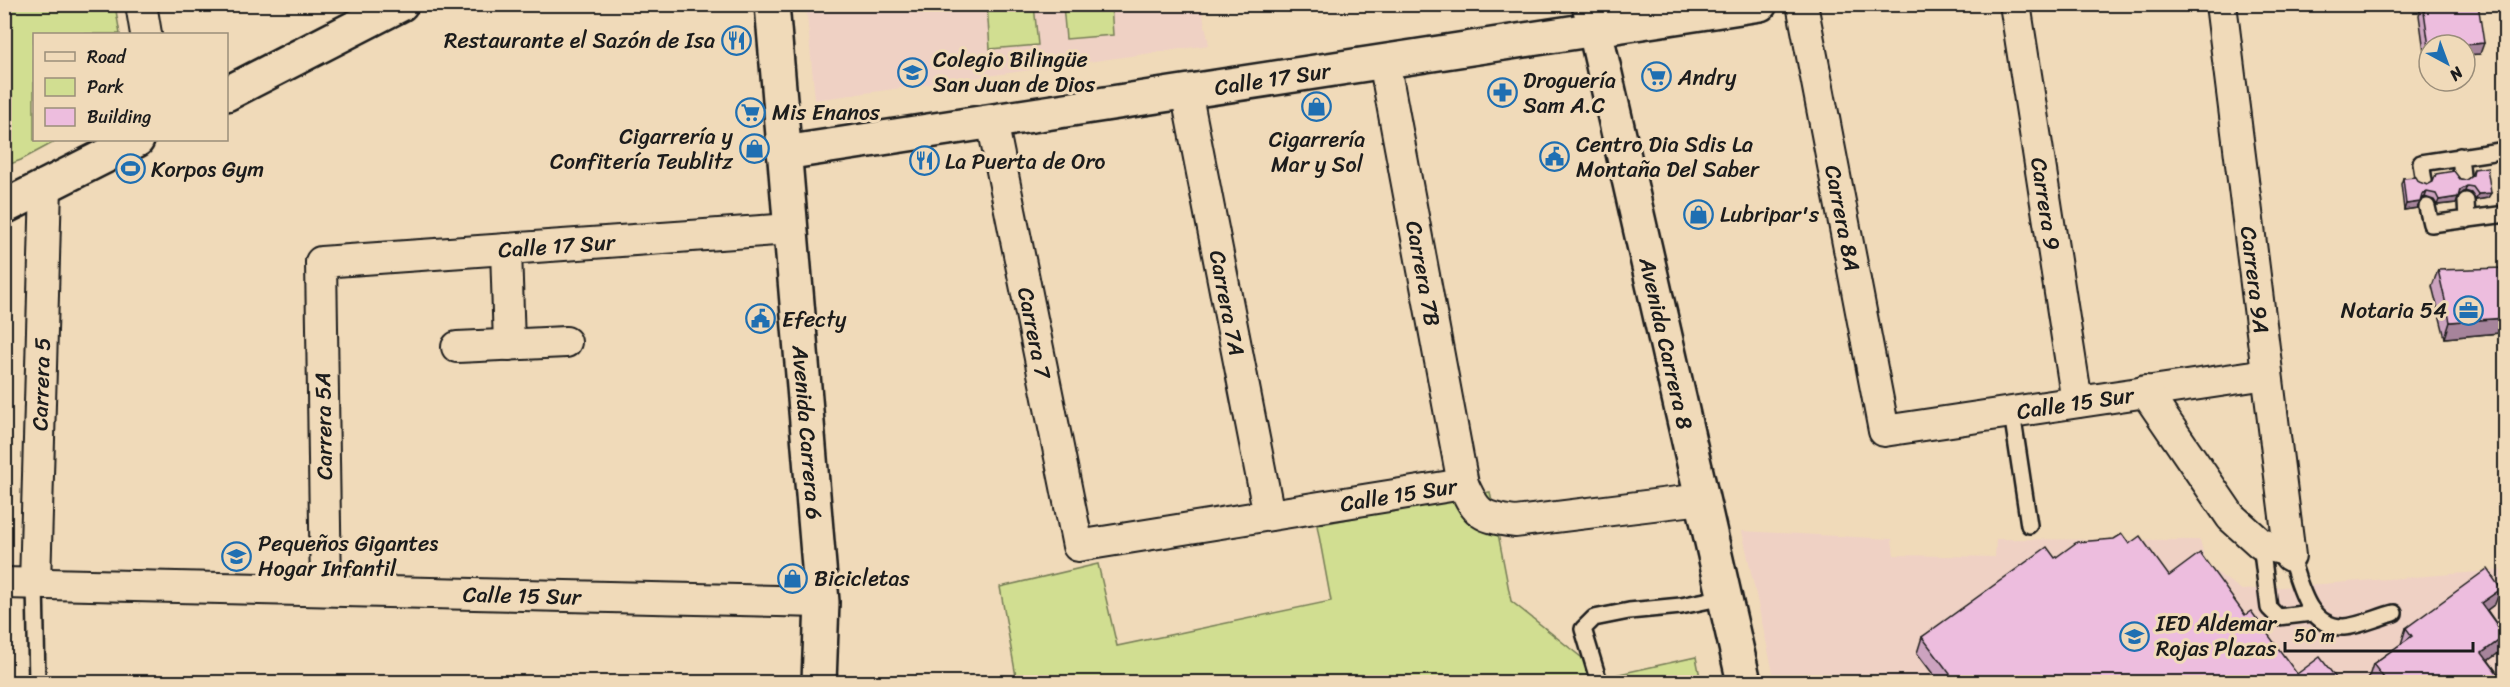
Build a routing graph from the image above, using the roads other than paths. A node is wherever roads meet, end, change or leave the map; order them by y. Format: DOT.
graph roads {
  1 [pos="141,4"];
  2 [pos="401,4"];
  3 [pos="772,4"];
  4 [pos="1760,4"];
  5 [pos="1802,4"];
  6 [pos="2015,4"];
  7 [pos="2221,4"];
  8 [pos="1591,17"];
  9 [pos="146,33"];
  10 [pos="1384,62"];
  11 [pos="1186,91"];
  12 [pos="228,93"];
  13 [pos="992,121"];
  14 [pos="135,141"];
  15 [pos="2505,150"];
  16 [pos="784,153"];
  17 [pos="2460,156"];
  18 [pos="2462,176"];
  19 [pos="2424,181"];
  20 [pos="46,186"];
  21 [pos="2466,201"];
  22 [pos="4,207"];
  23 [pos="2427,207"];
  24 [pos="2505,214"];
  25 [pos="2467,220"];
  26 [pos="791,229"];
  27 [pos="506,249"];
  28 [pos="321,262"];
  29 [pos="566,342"];
  30 [pos="509,345"];
  31 [pos="457,347"];
  32 [pos="2267,374"];
  33 [pos="2145,391"];
  34 [pos="2076,402"];
  35 [pos="2012,413"];
  36 [pos="1884,431"];
  37 [pos="1463,484"];
  38 [pos="1702,499"];
  39 [pos="1269,515"];
  40 [pos="2029,525"];
  41 [pos="1078,546"];
  42 [pos="2280,550"];
  43 [pos="4,583"];
  44 [pos="36,584"];
  45 [pos="326,590"];
  46 [pos="1724,597"];
  47 [pos="822,602"];
  48 [pos="2312,613"];
  49 [pos="2394,613"];
  50 [pos="37,682"];
  51 [pos="819,682"];
  52 [pos="1599,682"];
  53 [pos="1744,682"];
  1 -- 9 [label="street"];
  2 -- 12 [label="main road"];
  3 -- 16 [label="main road, Avenida Carrera 6"];
  4 -- 8 [label="main road, Calle 17 Sur"];
  5 -- 36 [label="street, Carrera 8A"];
  6 -- 34 [label="street, Carrera 9"];
  7 -- 32 [label="street, Carrera 9A"];
  8 -- 10 [label="main road, Calle 17 Sur"];
  8 -- 38 [label="main road, Avenida Carrera 8"];
  10 -- 11 [label="main road, Calle 17 Sur"];
  10 -- 37 [label="street, Carrera 7B"];
  11 -- 13 [label="main road, Calle 17 Sur"];
  11 -- 39 [label="street, Carrera 7A"];
  13 -- 16 [label="main road, Calle 17 Sur"];
  13 -- 41 [label="street, Carrera 7"];
  14 -- 20 [label="main road"];
  15 -- 17 [label="lane"];
  16 -- 26 [label="main road, Avenida Carrera 6"];
  17 -- 18 [label="lane"];
  17 -- 19 [label="lane"];
  20 -- 22 [label="main road"];
  20 -- 44 [label="street, Carrera 5"];
  21 -- 25 [label="lane"];
  23 -- 25 [label="lane"];
  24 -- 25 [label="lane"];
  26 -- 27 [label="street, Calle 17 Sur"];
  26 -- 47 [label="main road, Avenida Carrera 6"];
  27 -- 28 [label="street, Calle 17 Sur"];
  27 -- 30 [label="street"];
  28 -- 45 [label="street, Carrera 5A"];
  29 -- 30 [label="street"];
  30 -- 31 [label="street"];
  32 -- 33 [label="street, Calle 15 Sur"];
  32 -- 42 [label="street, Carrera 9A"];
  33 -- 34 [label="street, Calle 15 Sur"];
  33 -- 42 [label="street"];
  34 -- 35 [label="street, Calle 15 Sur"];
  35 -- 36 [label="street, Calle 15 Sur"];
  35 -- 40 [label="lane"];
  37 -- 38 [label="street, Calle 15 Sur"];
  37 -- 39 [label="street, Calle 15 Sur"];
  38 -- 46 [label="main road, Avenida Carrera 8"];
  39 -- 41 [label="street, Calle 15 Sur"];
  42 -- 48 [label="lane"];
  42 -- 48 [label="lane"];
  43 -- 44 [label="street, Calle 15 Sur"];
  44 -- 45 [label="street, Calle 15 Sur"];
  44 -- 50 [label="lane"];
  45 -- 47 [label="street, Calle 15 Sur"];
  46 -- 52 [label="lane"];
  46 -- 53 [label="main road, Avenida Carrera 8"];
  47 -- 51 [label="main road, Avenida Carrera 6"];
  48 -- 49 [label="lane"];
}
